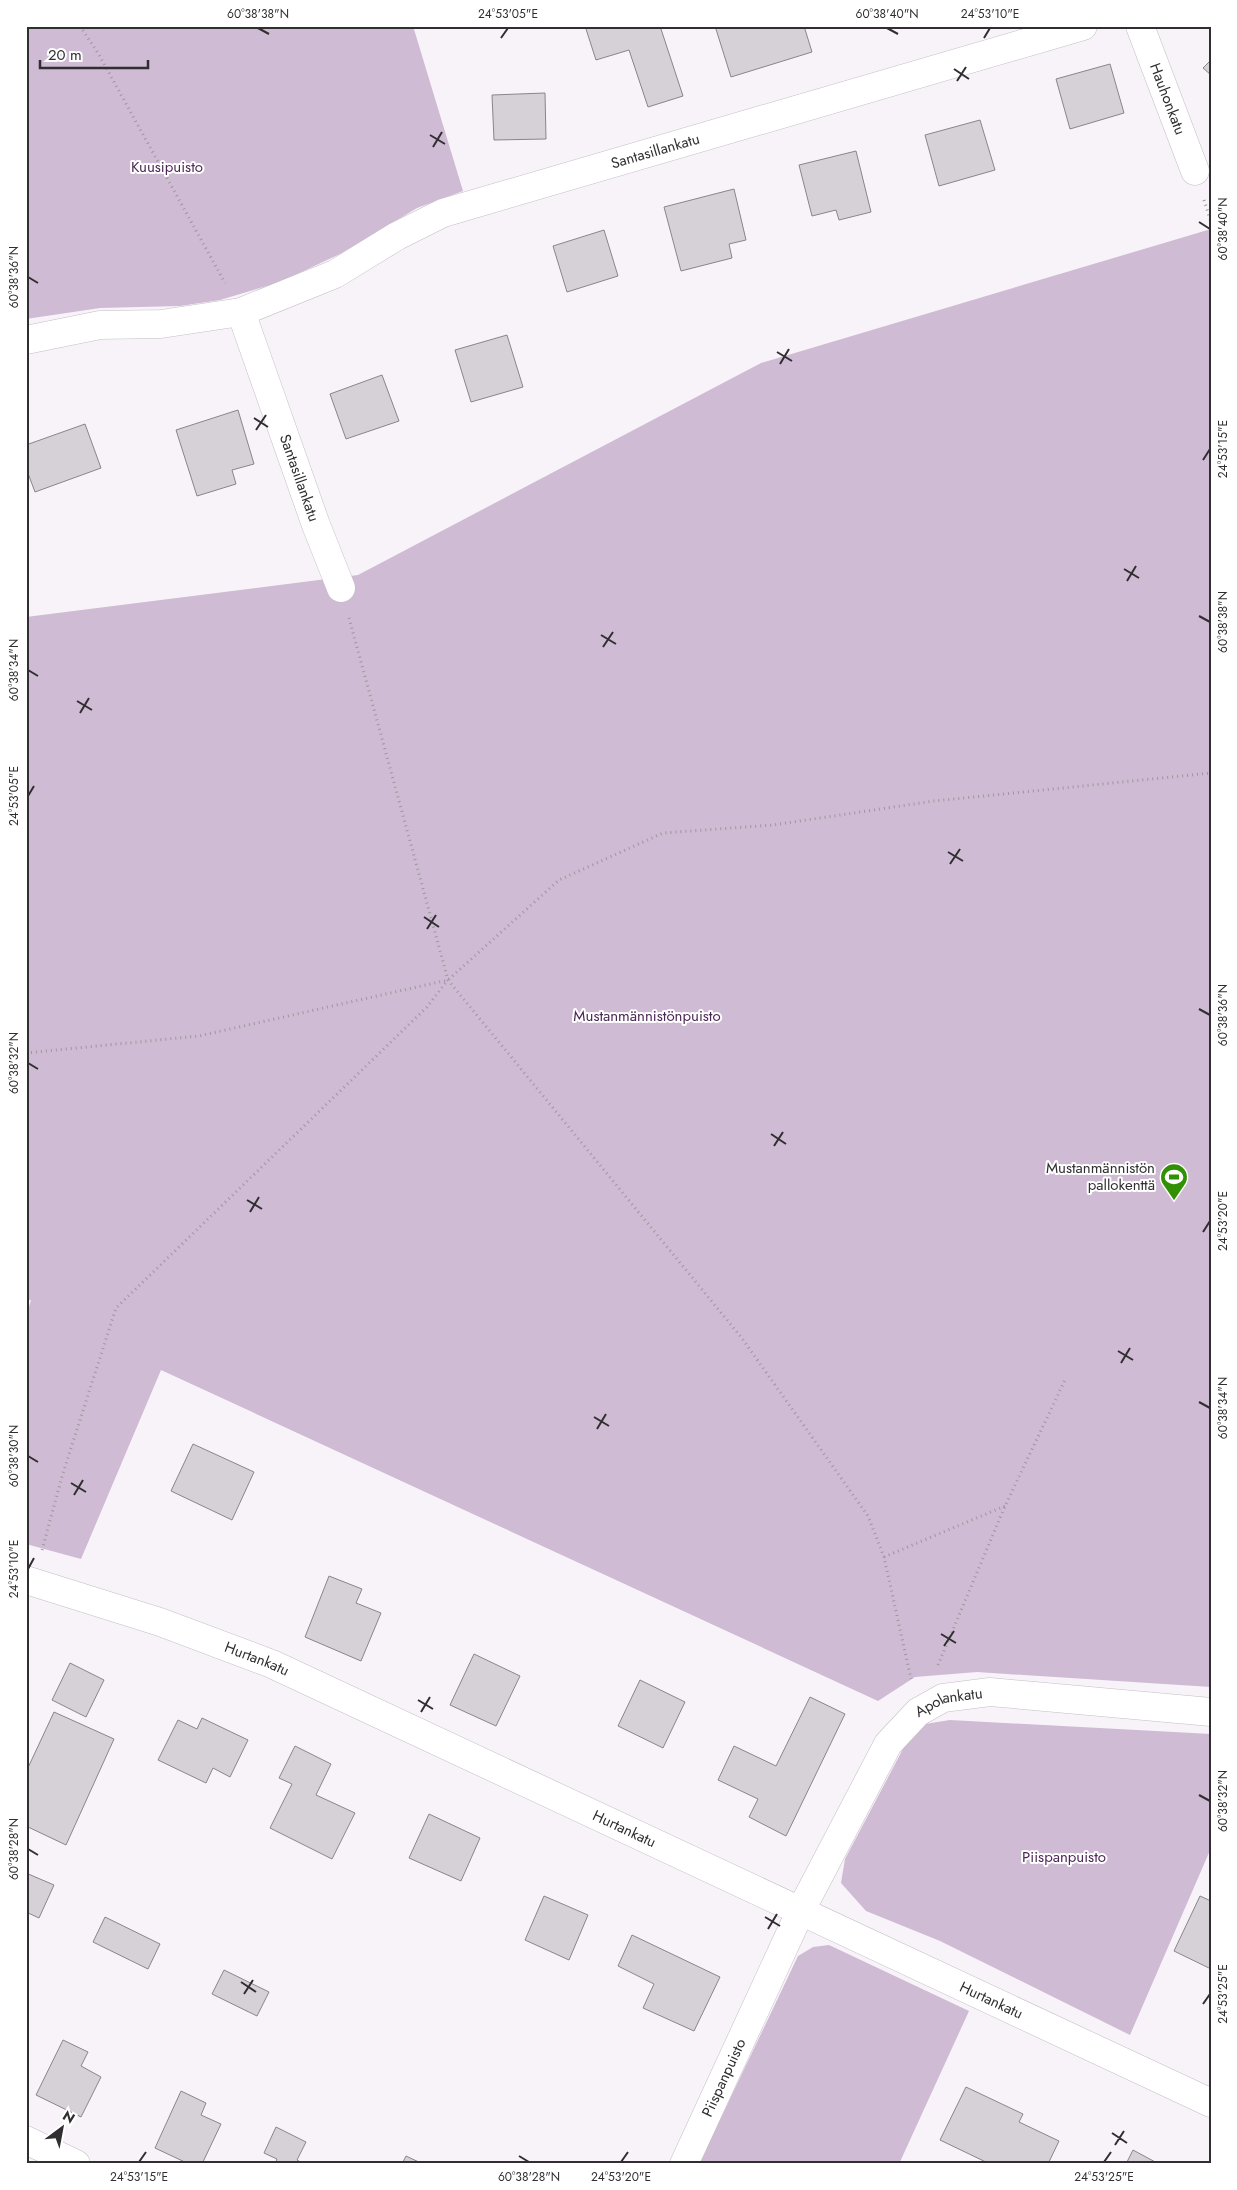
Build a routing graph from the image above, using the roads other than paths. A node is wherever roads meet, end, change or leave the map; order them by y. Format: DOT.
graph roads {
  1 [pos="1084,26"];
  2 [pos="1140,26"];
  3 [pos="1195,171"];
  4 [pos="241,312"];
  5 [pos="26,340"];
  6 [pos="341,588"];
  7 [pos="29,1587"];
  8 [pos="1211,1712"];
  9 [pos="801,1910"];
  10 [pos="1211,2103"];
  11 [pos="26,2140"];
  12 [pos="76,2164"];
  13 [pos="684,2164"];
  1 -- 4 [label="street, Santasillankatu"];
  2 -- 3 [label="street, Hauhonkatu"];
  4 -- 5 [label="street, Santasillankatu"];
  4 -- 6 [label="street, Santasillankatu"];
  7 -- 9 [label="street, Hurtankatu"];
  8 -- 9 [label="street, Apolankatu"];
  9 -- 10 [label="street, Hurtankatu"];
  9 -- 13 [label="street, Piispanpuisto"];
  11 -- 12 [label="street"];
}
